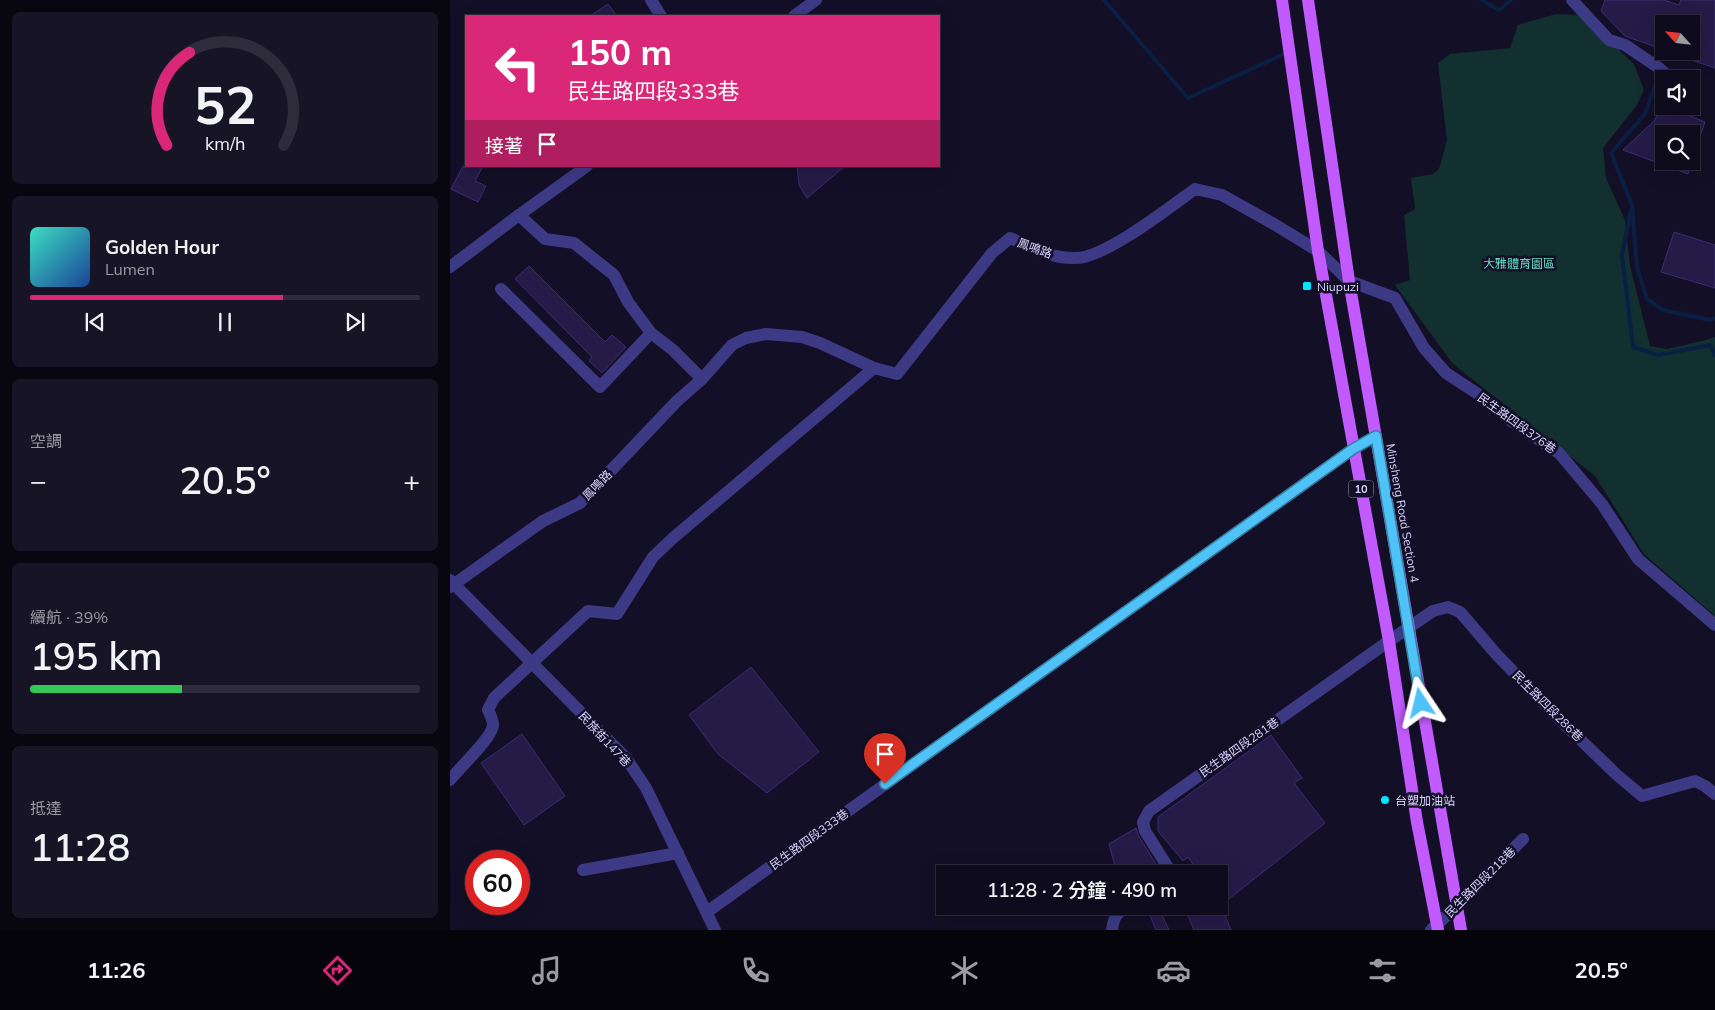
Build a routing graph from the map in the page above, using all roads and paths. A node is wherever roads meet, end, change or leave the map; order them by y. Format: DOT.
graph roads {
  1 [pos="651,0"];
  2 [pos="816,0"];
  3 [pos="1282,0"];
  4 [pos="1308,0"];
  5 [pos="1572,0"];
  6 [pos="660,15"];
  7 [pos="795,15"];
  8 [pos="1661,70"];
  9 [pos="586,167"];
  10 [pos="519,215"];
  11 [pos="1318,251"];
  12 [pos="450,267"];
  13 [pos="1349,282"];
  14 [pos="502,289"];
  15 [pos="651,333"];
  16 [pos="874,368"];
  17 [pos="702,379"];
  18 [pos="1376,436"];
  19 [pos="1353,449"];
  20 [pos="451,584"];
  21 [pos="1715,626"];
  22 [pos="1409,629"];
  23 [pos="1389,641"];
  24 [pos="532,663"];
  25 [pos="450,780"];
  26 [pos="1715,794"];
  27 [pos="1523,839"];
  28 [pos="678,853"];
  29 [pos="1166,865"];
  30 [pos="583,870"];
  31 [pos="1456,907"];
  32 [pos="707,912"];
  33 [pos="1117,915"];
  34 [pos="1435,928"];
  35 [pos="715,930"];
  36 [pos="1112,930"];
  37 [pos="1461,930"];
  1 -- 6 [label="street"];
  2 -- 7 [label="street"];
  3 -- 11 [label="main road, 10"];
  4 -- 13 [label="main road, Minsheng Road Section 4 / 10"];
  5 -- 8 [label="street"];
  9 -- 10 [label="street"];
  10 -- 12 [label="street"];
  10 -- 15 [label="street"];
  11 -- 13 [label="street, 鳳鳴路"];
  11 -- 16 [label="street, 鳳鳴路"];
  11 -- 19 [label="main road, 10"];
  13 -- 18 [label="main road, Minsheng Road Section 4 / 10"];
  13 -- 21 [label="street, 民生路四段376巷"];
  14 -- 15 [label="street"];
  15 -- 17 [label="street"];
  16 -- 17 [label="street, 鳳鳴路"];
  16 -- 24 [label="street"];
  17 -- 20 [label="street, 鳳鳴路"];
  18 -- 19 [label="street, 民生路四段333巷"];
  18 -- 22 [label="main road, Minsheng Road Section 4 / 10"];
  19 -- 23 [label="main road, 10"];
  19 -- 32 [label="street, 民生路四段333巷"];
  20 -- 24 [label="street, 民族街147巷"];
  22 -- 23 [label="street, 民生路四段286巷"];
  22 -- 26 [label="street, 民生路四段286巷"];
  22 -- 31 [label="main road, Minsheng Road Section 4 / 10"];
  23 -- 29 [label="street, 民生路四段281巷"];
  23 -- 34 [label="main road, 10"];
  24 -- 25 [label="street"];
  24 -- 28 [label="street, 民族街147巷"];
  27 -- 31 [label="street, 民生路四段218巷"];
  28 -- 30 [label="street"];
  28 -- 32 [label="street, 民族街147巷"];
  31 -- 34 [label="street, 民生路四段218巷"];
  31 -- 37 [label="main road, Minsheng Road Section 4 / 10"];
  32 -- 35 [label="street, 民族街147巷"];
  33 -- 36 [label="street"];
}
